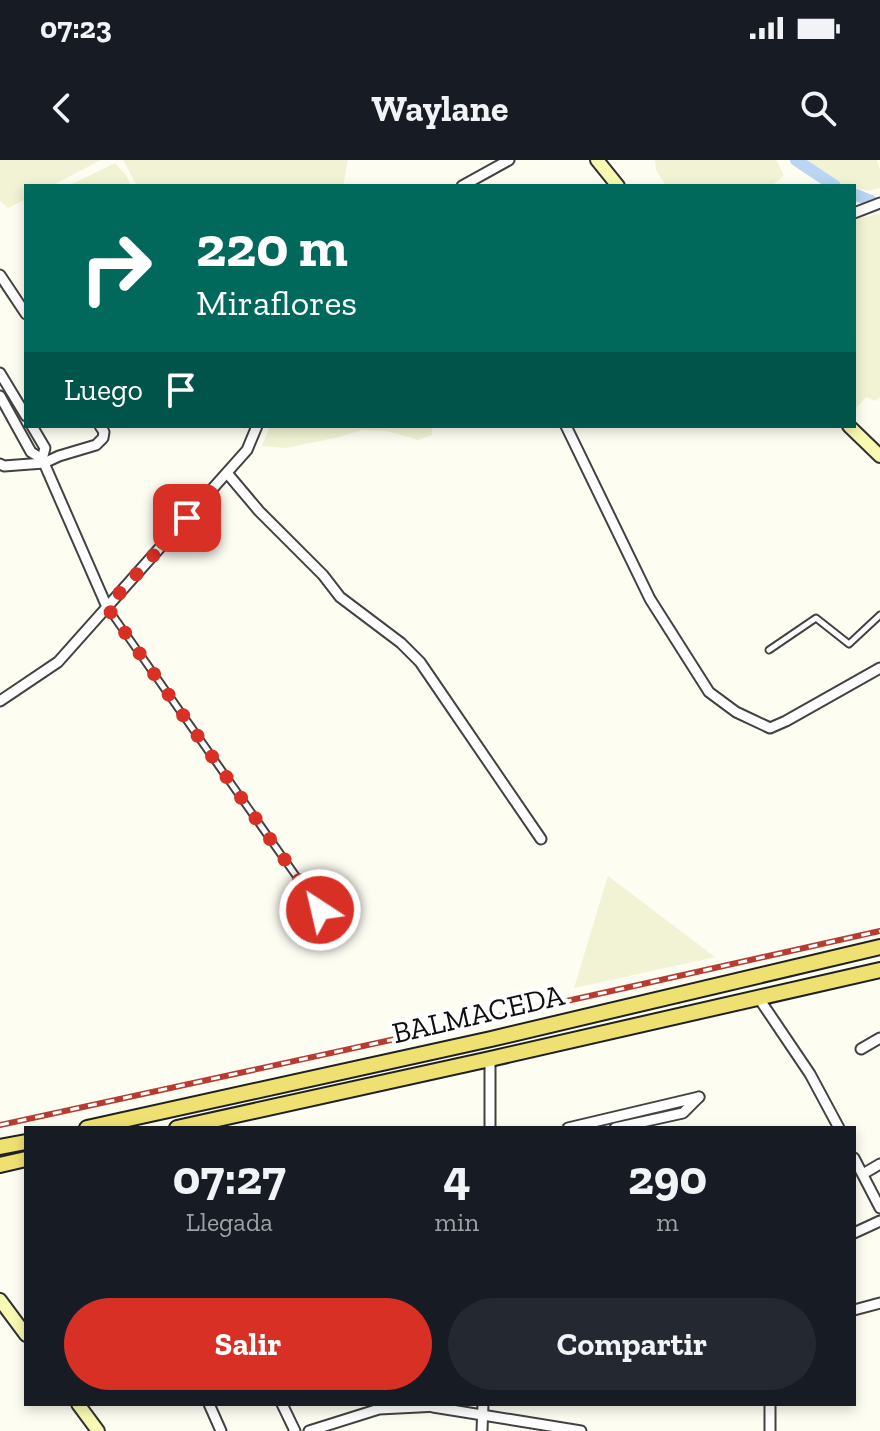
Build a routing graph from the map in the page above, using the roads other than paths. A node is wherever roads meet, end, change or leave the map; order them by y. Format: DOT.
graph roads {
  1 [pos="509,160"];
  2 [pos="597,160"];
  3 [pos="466,184"];
  4 [pos="616,184"];
  5 [pos="880,203"];
  6 [pos="856,212"];
  7 [pos="0,275"];
  8 [pos="24,311"];
  9 [pos="0,373"];
  10 [pos="0,396"];
  11 [pos="24,413"];
  12 [pos="33,428"];
  13 [pos="101,428"];
  14 [pos="256,428"];
  15 [pos="567,428"];
  16 [pos="851,428"];
  17 [pos="880,456"];
  18 [pos="43,461"];
  19 [pos="0,464"];
  20 [pos="227,473"];
  21 [pos="107,607"];
  22 [pos="880,615"];
  23 [pos="769,650"];
  24 [pos="880,668"];
  25 [pos="0,701"];
  26 [pos="541,839"];
  27 [pos="320,910"];
  28 [pos="880,947"];
  29 [pos="880,970"];
  30 [pos="758,997"];
  31 [pos="880,1038"];
  32 [pos="861,1049"];
  33 [pos="490,1059"];
  34 [pos="234,1122"];
  35 [pos="596,1125"];
  36 [pos="96,1126"];
  37 [pos="196,1126"];
  38 [pos="490,1126"];
  39 [pos="624,1126"];
  40 [pos="838,1126"];
  41 [pos="24,1142"];
  42 [pos="0,1147"];
  43 [pos="24,1159"];
  44 [pos="856,1162"];
  45 [pos="880,1164"];
  46 [pos="0,1165"];
  47 [pos="863,1174"];
  48 [pos="880,1208"];
  49 [pos="880,1221"];
  50 [pos="856,1232"];
  51 [pos="0,1300"];
  52 [pos="880,1303"];
  53 [pos="856,1309"];
  54 [pos="24,1332"];
  55 [pos="79,1406"];
  56 [pos="210,1406"];
  57 [pos="283,1406"];
  58 [pos="439,1406"];
  59 [pos="483,1406"];
  60 [pos="770,1406"];
  61 [pos="433,1407"];
  62 [pos="483,1416"];
  63 [pos="98,1431"];
  64 [pos="221,1431"];
  65 [pos="295,1431"];
  66 [pos="309,1431"];
  67 [pos="482,1431"];
  68 [pos="581,1431"];
  69 [pos="770,1431"];
  1 -- 3 [label="street"];
  2 -- 4 [label="street"];
  5 -- 6 [label="street"];
  7 -- 8 [label="street"];
  9 -- 11 [label="street"];
  10 -- 18 [label="street"];
  12 -- 18 [label="street"];
  13 -- 18 [label="street"];
  14 -- 20 [label="street"];
  15 -- 24 [label="street"];
  16 -- 17 [label="street"];
  18 -- 19 [label="street"];
  18 -- 21 [label="street"];
  20 -- 21 [label="street"];
  20 -- 26 [label="street"];
  21 -- 25 [label="street"];
  21 -- 27 [label="lane"];
  22 -- 23 [label="lane"];
  28 -- 36 [label="main road, BALMACEDA"];
  29 -- 30 [label="main road, BALMACEDA"];
  30 -- 33 [label="main road, BALMACEDA"];
  30 -- 40 [label="street"];
  31 -- 32 [label="street"];
  33 -- 34 [label="main road, BALMACEDA"];
  33 -- 38 [label="street"];
  34 -- 37 [label="main road, BALMACEDA"];
  35 -- 39 [label="street"];
  41 -- 42 [label="main road"];
  43 -- 46 [label="main road"];
  44 -- 47 [label="street"];
  45 -- 47 [label="street"];
  47 -- 48 [label="street"];
  49 -- 50 [label="street"];
  51 -- 54 [label="street"];
  52 -- 53 [label="street"];
  55 -- 63 [label="street"];
  56 -- 64 [label="street"];
  57 -- 65 [label="street"];
  58 -- 61 [label="street"];
  59 -- 62 [label="street"];
  60 -- 69 [label="street"];
  61 -- 62 [label="street"];
  61 -- 66 [label="street"];
  62 -- 67 [label="street"];
  62 -- 68 [label="street"];
}
